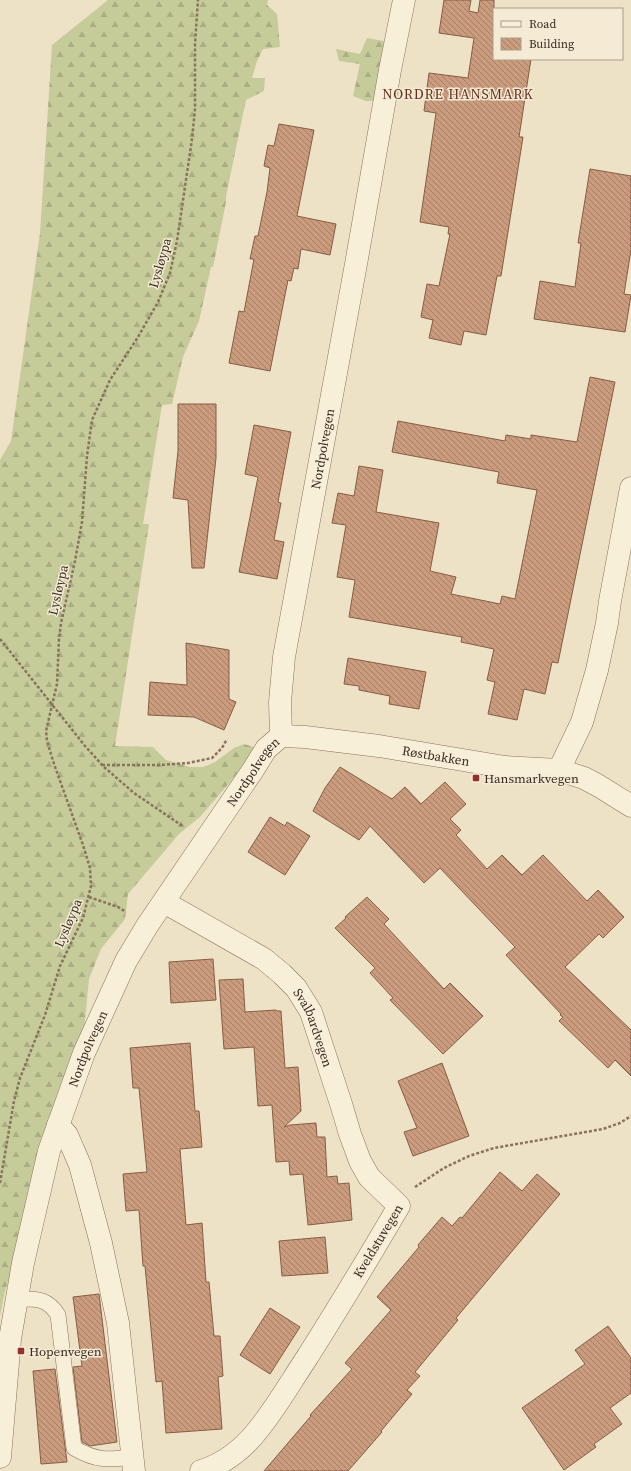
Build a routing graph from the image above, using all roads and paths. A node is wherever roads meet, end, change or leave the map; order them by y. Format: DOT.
graph roads {
  1 [pos="198,0"];
  2 [pos="404,0"];
  3 [pos="631,488"];
  4 [pos="0,639"];
  5 [pos="52,704"];
  6 [pos="281,736"];
  7 [pos="227,739"];
  8 [pos="102,765"];
  9 [pos="560,770"];
  10 [pos="631,806"];
  11 [pos="205,840"];
  12 [pos="89,897"];
  13 [pos="164,902"];
  14 [pos="147,926"];
  15 [pos="631,1116"];
  16 [pos="58,1125"];
  17 [pos="0,1183"];
  18 [pos="399,1206"];
  19 [pos="16,1299"];
  20 [pos="0,1457"];
  21 [pos="133,1464"];
  22 [pos="200,1471"];
  1 -- 5 [label="path, Lysløypa"];
  2 -- 6 [label="street, Nordpolvegen"];
  3 -- 9 [label="street"];
  4 -- 5 [label="path"];
  5 -- 8 [label="path"];
  5 -- 12 [label="path, Lysløypa"];
  6 -- 9 [label="street, Røstbakken"];
  6 -- 11 [label="street, Nordpolvegen"];
  7 -- 8 [label="path"];
  8 -- 11 [label="path"];
  9 -- 10 [label="street, Røstbakken"];
  11 -- 13 [label="street, Nordpolvegen"];
  12 -- 14 [label="path"];
  12 -- 17 [label="path, Lysløypa"];
  13 -- 14 [label="street, Nordpolvegen"];
  13 -- 18 [label="street, Svalbardvegen"];
  14 -- 16 [label="street, Nordpolvegen"];
  15 -- 18 [label="path, Kveldstuvegen"];
  16 -- 19 [label="street, Nordpolvegen"];
  16 -- 21 [label="street"];
  18 -- 22 [label="street, Kveldstuvegen"];
  19 -- 20 [label="street, Nordpolvegen"];
  19 -- 21 [label="lane"];
}
